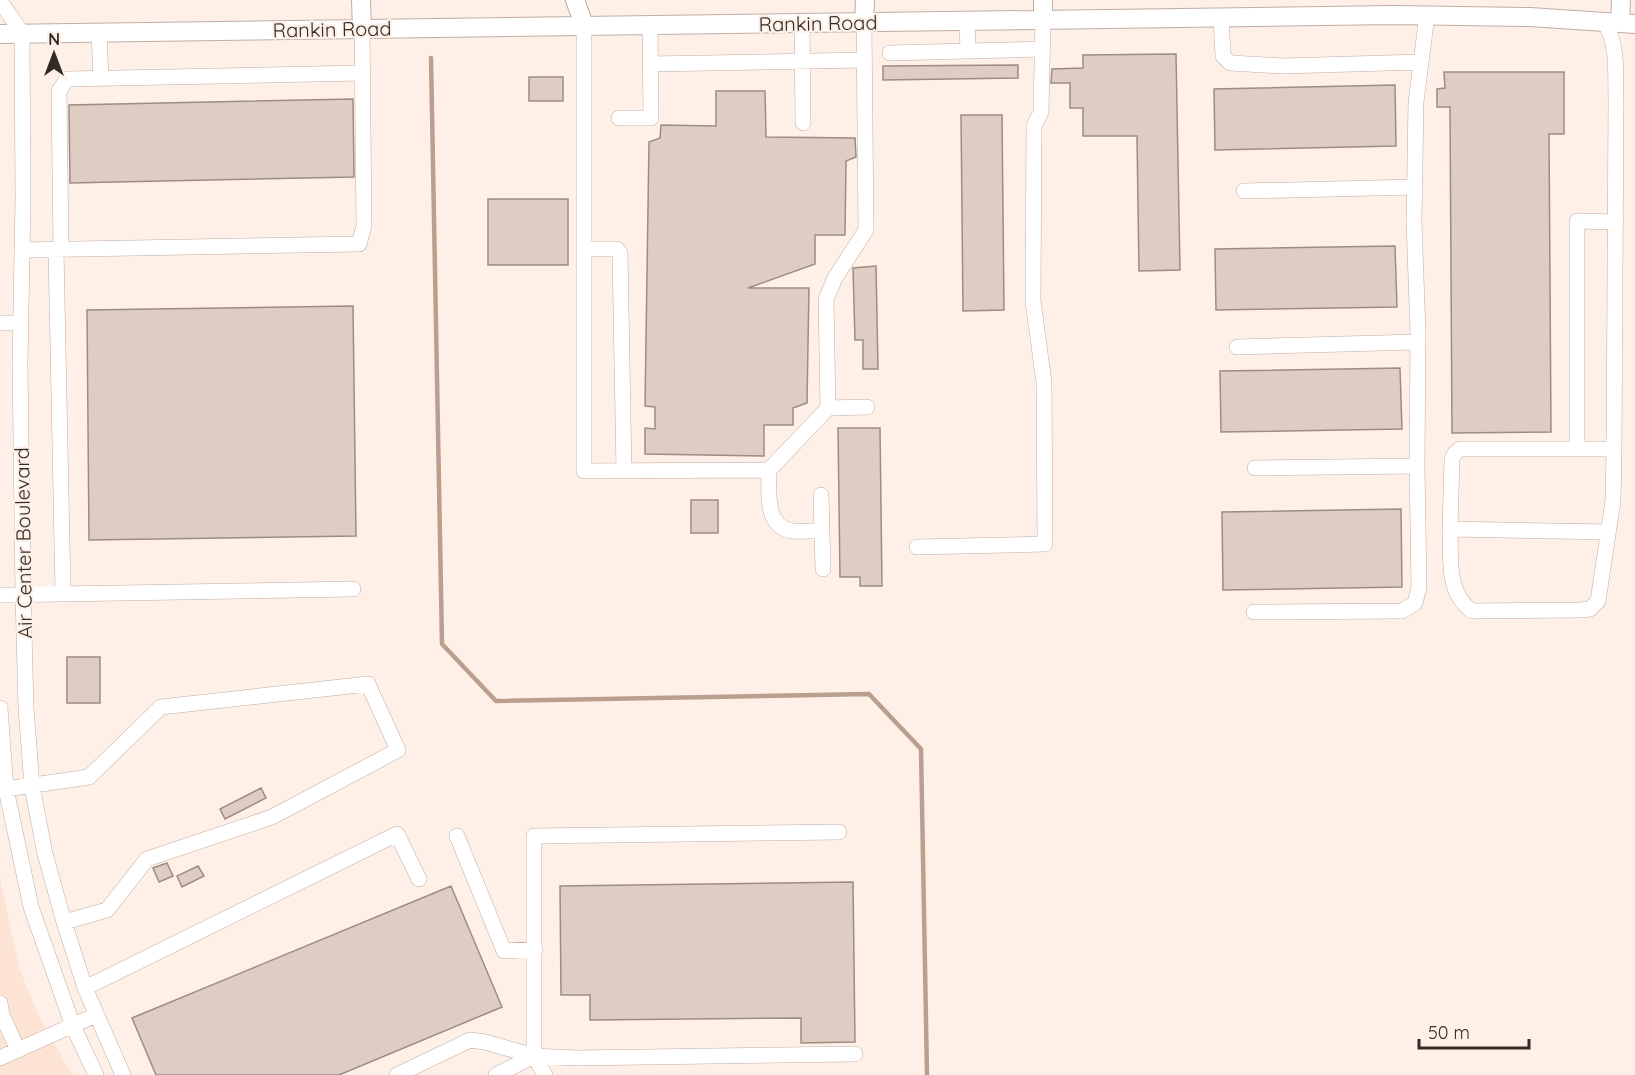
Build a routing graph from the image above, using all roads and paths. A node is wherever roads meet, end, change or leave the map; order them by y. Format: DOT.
graph roads {
  1 [pos="361,0"];
  2 [pos="575,0"];
  3 [pos="865,0"];
  4 [pos="1043,0"];
  5 [pos="1621,0"];
  6 [pos="0,1"];
  7 [pos="1417,10"];
  8 [pos="1221,16"];
  9 [pos="1043,18"];
  10 [pos="967,20"];
  11 [pos="802,23"];
  12 [pos="864,23"];
  13 [pos="1619,23"];
  14 [pos="650,24"];
  15 [pos="584,25"];
  16 [pos="362,29"];
  17 [pos="99,32"];
  18 [pos="22,33"];
  19 [pos="0,34"];
  20 [pos="1041,49"];
  21 [pos="968,51"];
  22 [pos="890,53"];
  23 [pos="864,60"];
  24 [pos="803,61"];
  25 [pos="1421,62"];
  26 [pos="651,64"];
  27 [pos="362,73"];
  28 [pos="102,79"];
  29 [pos="618,118"];
  30 [pos="804,123"];
  31 [pos="1415,187"];
  32 [pos="1244,191"];
  33 [pos="1616,222"];
  34 [pos="59,249"];
  35 [pos="584,249"];
  36 [pos="22,250"];
  37 [pos="21,322"];
  38 [pos="0,323"];
  39 [pos="1417,342"];
  40 [pos="1237,347"];
  41 [pos="867,407"];
  42 [pos="828,408"];
  43 [pos="1577,449"];
  44 [pos="1614,449"];
  45 [pos="1417,466"];
  46 [pos="1255,468"];
  47 [pos="769,470"];
  48 [pos="624,471"];
  49 [pos="821,495"];
  50 [pos="1450,529"];
  51 [pos="822,530"];
  52 [pos="1608,532"];
  53 [pos="917,547"];
  54 [pos="823,569"];
  55 [pos="353,589"];
  56 [pos="63,593"];
  57 [pos="23,594"];
  58 [pos="0,595"];
  59 [pos="1254,612"];
  60 [pos="0,708"];
  61 [pos="32,786"];
  62 [pos="6,789"];
  63 [pos="839,832"];
  64 [pos="457,836"];
  65 [pos="419,879"];
  66 [pos="64,922"];
  67 [pos="535,950"];
  68 [pos="85,988"];
  69 [pos="0,1003"];
  70 [pos="96,1015"];
  71 [pos="73,1026"];
  72 [pos="18,1050"];
  73 [pos="855,1054"];
  74 [pos="534,1056"];
  75 [pos="0,1058"];
  76 [pos="96,1075"];
  77 [pos="123,1075"];
  78 [pos="397,1075"];
  79 [pos="496,1075"];
  80 [pos="545,1075"];
  1 -- 16 [label="main road"];
  2 -- 15 [label="main road"];
  3 -- 12 [label="main road"];
  4 -- 9 [label="main road"];
  5 -- 13 [label="main road"];
  6 -- 18 [label="street"];
  7 -- 8 [label="main road, Rankin Road"];
  7 -- 13 [label="main road, Rankin Road"];
  7 -- 25 [label="street"];
  8 -- 9 [label="main road, Rankin Road"];
  8 -- 25 [label="street"];
  9 -- 10 [label="main road, Rankin Road"];
  9 -- 20 [label="street"];
  10 -- 12 [label="main road, Rankin Road"];
  10 -- 21 [label="street"];
  11 -- 12 [label="main road, Rankin Road"];
  11 -- 14 [label="main road, Rankin Road"];
  11 -- 24 [label="street"];
  12 -- 23 [label="street"];
  13 -- 33 [label="street"];
  14 -- 15 [label="main road, Rankin Road"];
  14 -- 26 [label="street"];
  15 -- 16 [label="main road, Rankin Road"];
  15 -- 35 [label="street"];
  16 -- 17 [label="main road, Rankin Road"];
  16 -- 27 [label="street"];
  17 -- 18 [label="main road, Rankin Road"];
  17 -- 28 [label="street"];
  18 -- 19 [label="main road, Rankin Road"];
  18 -- 36 [label="street, Air Center Boulevard"];
  20 -- 21 [label="street"];
  20 -- 53 [label="street"];
  21 -- 22 [label="street"];
  23 -- 24 [label="street"];
  23 -- 42 [label="street"];
  24 -- 26 [label="street"];
  24 -- 30 [label="street"];
  25 -- 31 [label="street"];
  26 -- 29 [label="street"];
  27 -- 28 [label="street"];
  27 -- 34 [label="street"];
  28 -- 34 [label="street"];
  31 -- 32 [label="street"];
  31 -- 39 [label="street"];
  33 -- 43 [label="street"];
  33 -- 44 [label="street"];
  34 -- 36 [label="street"];
  34 -- 56 [label="street"];
  35 -- 48 [label="street"];
  35 -- 48 [label="street"];
  36 -- 37 [label="street, Air Center Boulevard"];
  37 -- 38 [label="street"];
  37 -- 57 [label="street, Air Center Boulevard"];
  39 -- 40 [label="street"];
  39 -- 45 [label="street"];
  41 -- 42 [label="street"];
  42 -- 47 [label="street"];
  43 -- 44 [label="street"];
  43 -- 50 [label="street"];
  44 -- 52 [label="street"];
  45 -- 46 [label="street"];
  45 -- 59 [label="street"];
  47 -- 48 [label="street"];
  47 -- 51 [label="street"];
  49 -- 51 [label="street"];
  50 -- 52 [label="street"];
  50 -- 52 [label="street"];
  51 -- 54 [label="street"];
  55 -- 56 [label="street"];
  56 -- 57 [label="street"];
  57 -- 58 [label="street"];
  57 -- 61 [label="street, Air Center Boulevard"];
  60 -- 62 [label="street"];
  61 -- 62 [label="street"];
  61 -- 66 [label="street, Air Center Boulevard"];
  61 -- 66 [label="street"];
  62 -- 71 [label="street"];
  63 -- 67 [label="street"];
  64 -- 67 [label="street"];
  65 -- 68 [label="street"];
  66 -- 68 [label="street, Air Center Boulevard"];
  67 -- 74 [label="street"];
  68 -- 70 [label="street, Air Center Boulevard"];
  69 -- 72 [label="street"];
  70 -- 71 [label="street"];
  70 -- 77 [label="street, Air Center Boulevard"];
  71 -- 72 [label="street"];
  71 -- 76 [label="street"];
  72 -- 75 [label="street"];
  73 -- 74 [label="street"];
  74 -- 78 [label="street"];
  74 -- 79 [label="street"];
  74 -- 80 [label="street"];
}
